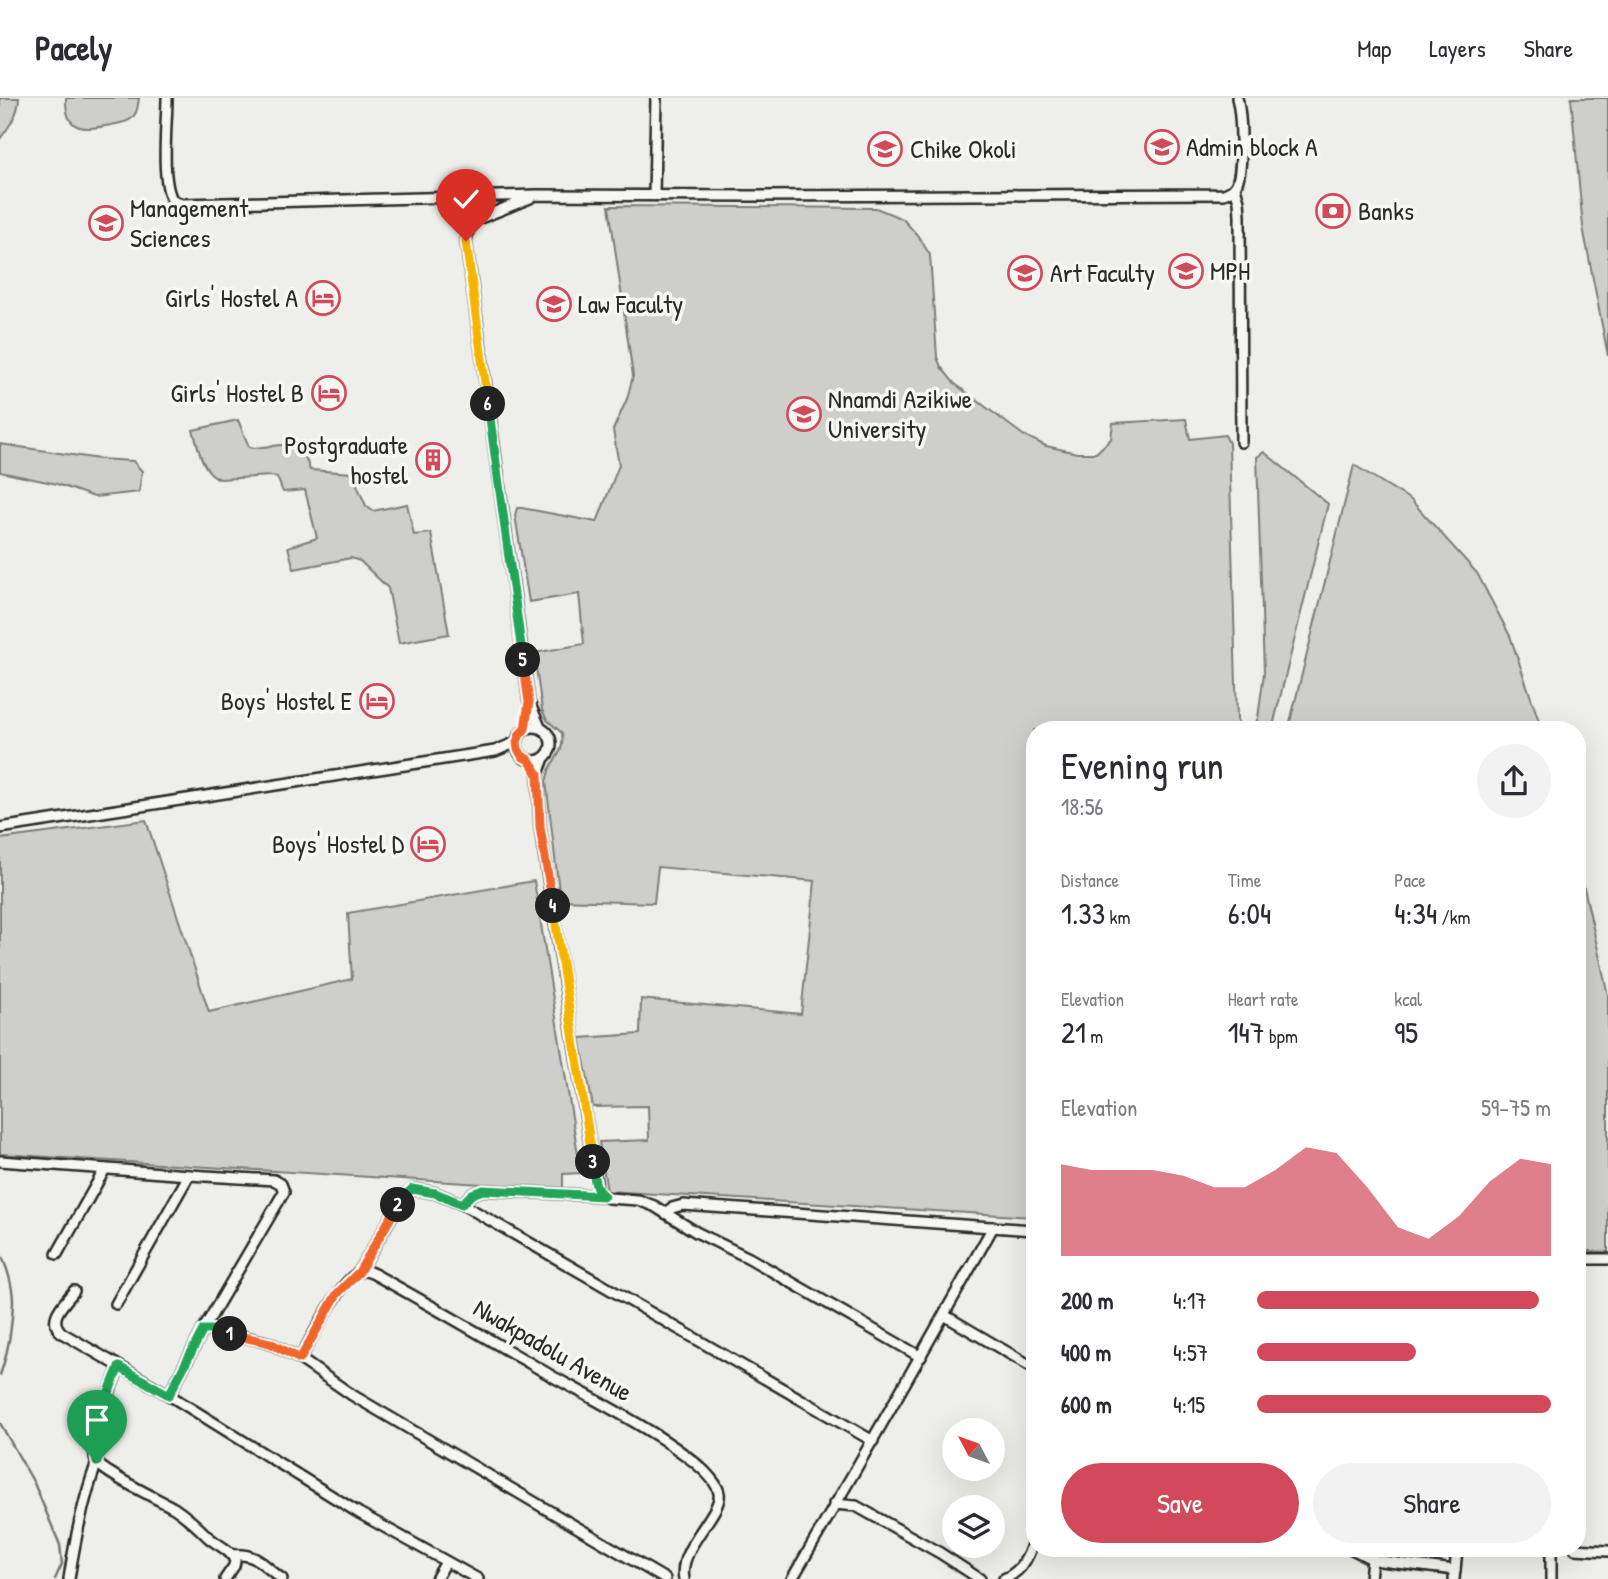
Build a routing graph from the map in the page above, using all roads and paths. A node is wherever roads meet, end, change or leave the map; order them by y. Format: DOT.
graph roads {
  1 [pos="167,98"];
  2 [pos="656,98"];
  3 [pos="1237,98"];
  4 [pos="1243,98"];
  5 [pos="1240,109"];
  6 [pos="1235,188"];
  7 [pos="537,195"];
  8 [pos="654,195"];
  9 [pos="454,197"];
  10 [pos="469,226"];
  11 [pos="1241,442"];
  12 [pos="529,702"];
  13 [pos="540,727"];
  14 [pos="525,729"];
  15 [pos="517,742"];
  16 [pos="495,751"];
  17 [pos="525,758"];
  18 [pos="544,758"];
  19 [pos="538,774"];
  20 [pos="0,828"];
  21 [pos="0,1161"];
  22 [pos="105,1169"];
  23 [pos="189,1175"];
  24 [pos="604,1196"];
  25 [pos="462,1204"];
  26 [pos="665,1213"];
  27 [pos="993,1227"];
  28 [pos="1026,1229"];
  29 [pos="57,1254"];
  30 [pos="1586,1259"];
  31 [pos="1608,1259"];
  32 [pos="359,1272"];
  33 [pos="74,1291"];
  34 [pos="116,1304"];
  35 [pos="944,1315"];
  36 [pos="203,1330"];
  37 [pos="921,1357"];
  38 [pos="300,1359"];
  39 [pos="1026,1363"];
  40 [pos="119,1367"];
  41 [pos="169,1395"];
  42 [pos="873,1441"];
  43 [pos="97,1462"];
  44 [pos="834,1504"];
  45 [pos="1586,1550"];
  46 [pos="1608,1551"];
  47 [pos="233,1555"];
  48 [pos="1028,1557"];
  49 [pos="1368,1557"];
  50 [pos="1551,1557"];
  51 [pos="1372,1559"];
  52 [pos="446,1562"];
  53 [pos="1454,1574"];
  54 [pos="69,1579"];
  55 [pos="225,1579"];
  56 [pos="282,1579"];
  57 [pos="436,1579"];
  58 [pos="478,1579"];
  59 [pos="665,1579"];
  60 [pos="684,1579"];
  61 [pos="792,1579"];
  62 [pos="980,1579"];
  63 [pos="1004,1579"];
  64 [pos="1370,1579"];
  65 [pos="1551,1579"];
  1 -- 9 [label="street"];
  2 -- 8 [label="street"];
  3 -- 5 [label="street"];
  4 -- 5 [label="street"];
  5 -- 6 [label="street"];
  6 -- 8 [label="street"];
  6 -- 11 [label="street"];
  7 -- 8 [label="street"];
  7 -- 9 [label="street"];
  7 -- 10 [label="street"];
  9 -- 10 [label="street"];
  10 -- 12 [label="street"];
  12 -- 13 [label="street"];
  12 -- 14 [label="street"];
  13 -- 14 [label="street"];
  13 -- 18 [label="street"];
  14 -- 15 [label="street"];
  15 -- 16 [label="street"];
  15 -- 17 [label="street"];
  16 -- 17 [label="street"];
  16 -- 20 [label="street"];
  17 -- 18 [label="street"];
  17 -- 19 [label="street"];
  18 -- 19 [label="street"];
  19 -- 24 [label="street"];
  21 -- 22 [label="street"];
  22 -- 23 [label="street"];
  22 -- 29 [label="street"];
  23 -- 34 [label="street"];
  23 -- 36 [label="street"];
  24 -- 25 [label="street"];
  24 -- 26 [label="street"];
  25 -- 32 [label="street"];
  25 -- 42 [label="street"];
  26 -- 27 [label="street"];
  26 -- 37 [label="street"];
  27 -- 28 [label="street"];
  27 -- 35 [label="street"];
  30 -- 31 [label="street"];
  32 -- 38 [label="street"];
  32 -- 60 [label="street, Nwakpadolu Avenue"];
  33 -- 40 [label="street"];
  35 -- 37 [label="street"];
  35 -- 39 [label="street"];
  36 -- 38 [label="street"];
  36 -- 41 [label="street"];
  37 -- 42 [label="street"];
  38 -- 59 [label="street"];
  40 -- 41 [label="street"];
  40 -- 43 [label="street"];
  41 -- 52 [label="street"];
  42 -- 44 [label="street"];
  43 -- 47 [label="street"];
  43 -- 54 [label="street"];
  44 -- 61 [label="street"];
  44 -- 62 [label="street"];
  45 -- 46 [label="street"];
  47 -- 55 [label="street"];
  47 -- 56 [label="street"];
  48 -- 63 [label="street"];
  49 -- 51 [label="street"];
  50 -- 65 [label="street"];
  51 -- 53 [label="street"];
  51 -- 64 [label="street"];
  52 -- 57 [label="street"];
  52 -- 58 [label="street"];
}
